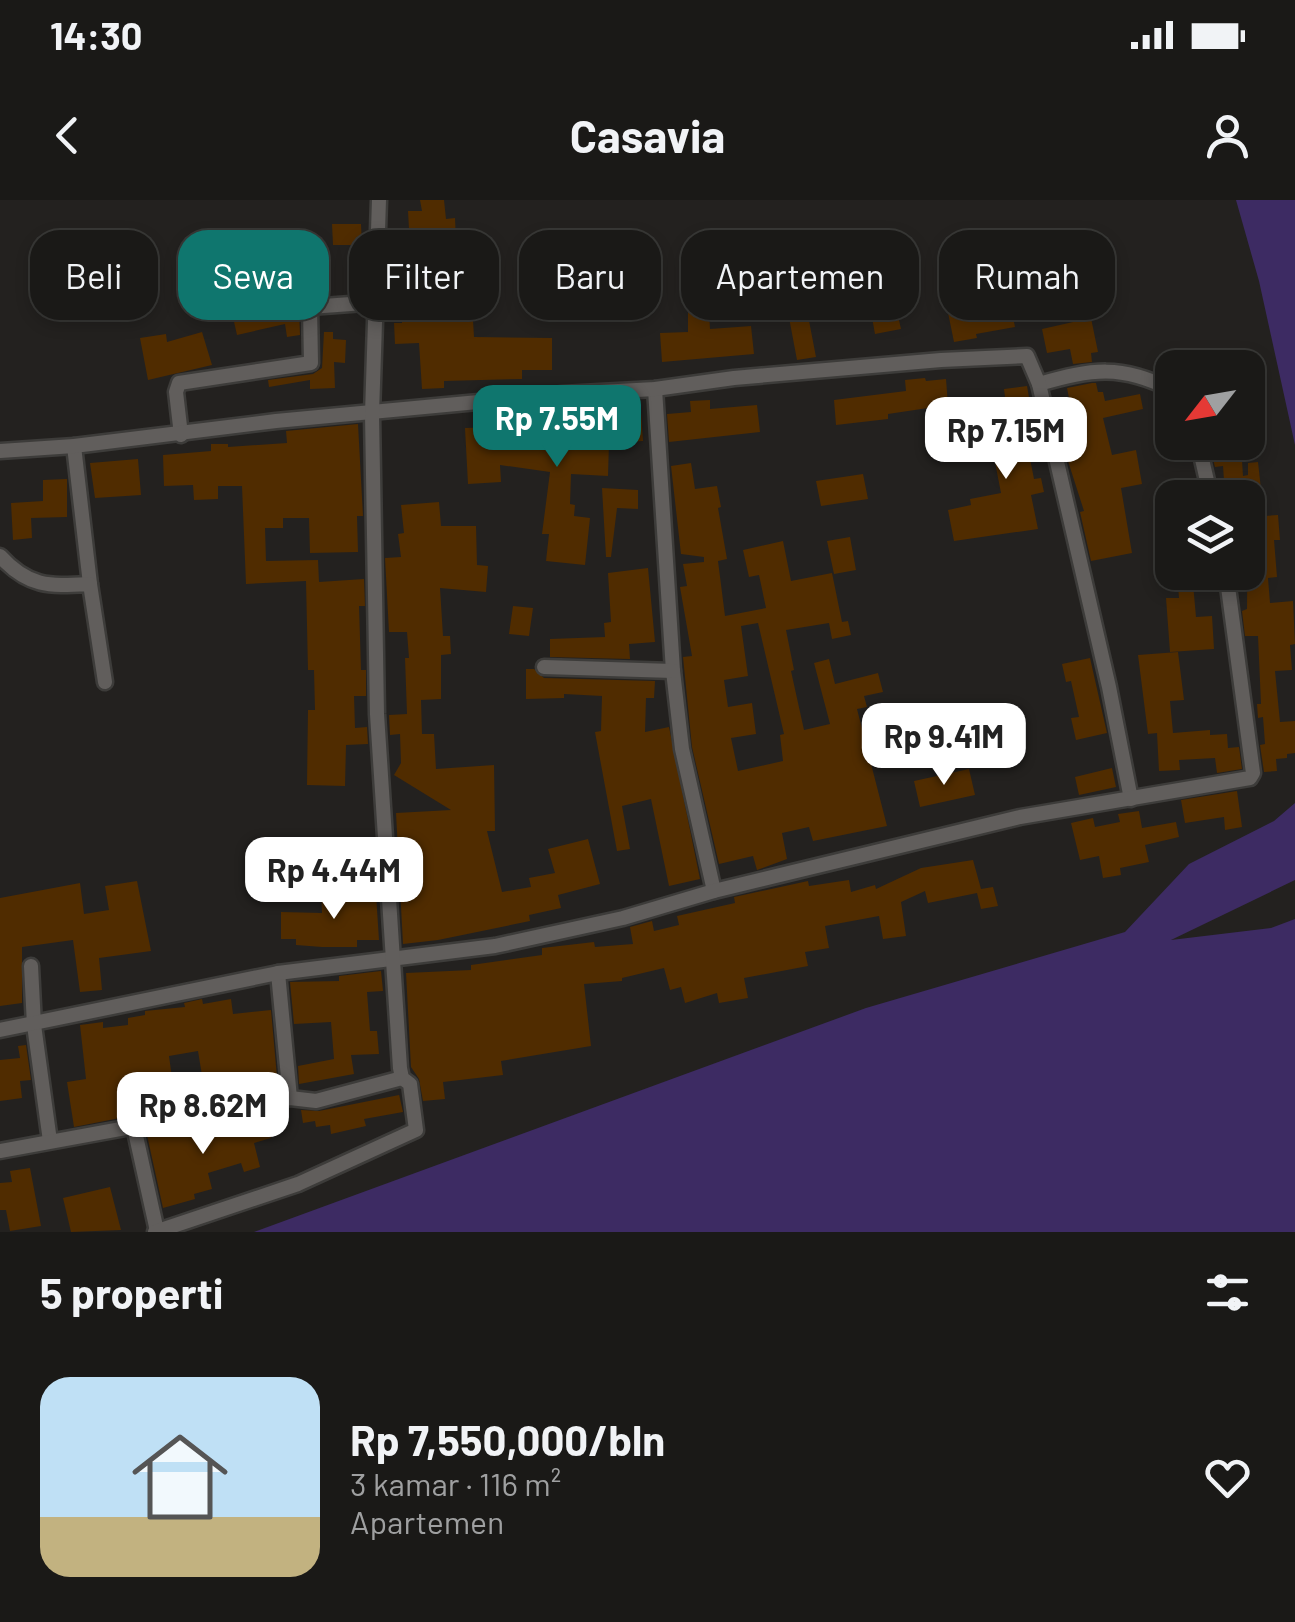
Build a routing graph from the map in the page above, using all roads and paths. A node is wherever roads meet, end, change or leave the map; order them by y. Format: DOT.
graph roads {
  1 [pos="379,200"];
  2 [pos="379,230"];
  3 [pos="349,304"];
  4 [pos="377,320"];
  5 [pos="1155,383"];
  6 [pos="1039,384"];
  7 [pos="655,389"];
  8 [pos="372,414"];
  9 [pos="181,435"];
  10 [pos="74,446"];
  11 [pos="0,451"];
  12 [pos="0,556"];
  13 [pos="90,584"];
  14 [pos="1228,590"];
  15 [pos="544,667"];
  16 [pos="673,671"];
  17 [pos="105,682"];
  18 [pos="1131,799"];
  19 [pos="714,892"];
  20 [pos="394,959"];
  21 [pos="31,966"];
  22 [pos="278,973"];
  23 [pos="34,1025"];
  24 [pos="0,1030"];
  25 [pos="402,1078"];
  26 [pos="290,1098"];
  27 [pos="134,1127"];
  28 [pos="50,1141"];
  29 [pos="0,1152"];
  30 [pos="156,1232"];
  1 -- 2 [label="street"];
  3 -- 9 [label="street"];
  4 -- 8 [label="street"];
  5 -- 6 [label="street"];
  6 -- 7 [label="street"];
  6 -- 18 [label="street"];
  7 -- 8 [label="street"];
  7 -- 16 [label="street"];
  8 -- 9 [label="street"];
  8 -- 20 [label="street"];
  9 -- 10 [label="street"];
  10 -- 11 [label="street"];
  10 -- 13 [label="street"];
  12 -- 13 [label="street"];
  13 -- 17 [label="street"];
  14 -- 18 [label="street"];
  15 -- 16 [label="street"];
  16 -- 19 [label="street"];
  18 -- 19 [label="street"];
  19 -- 20 [label="street"];
  20 -- 22 [label="street"];
  20 -- 25 [label="street"];
  21 -- 23 [label="street"];
  22 -- 23 [label="street"];
  22 -- 26 [label="street"];
  23 -- 24 [label="street"];
  23 -- 28 [label="street"];
  25 -- 26 [label="street"];
  25 -- 30 [label="street"];
  26 -- 27 [label="street"];
  27 -- 28 [label="street"];
  27 -- 30 [label="street"];
  28 -- 29 [label="street"];
}
